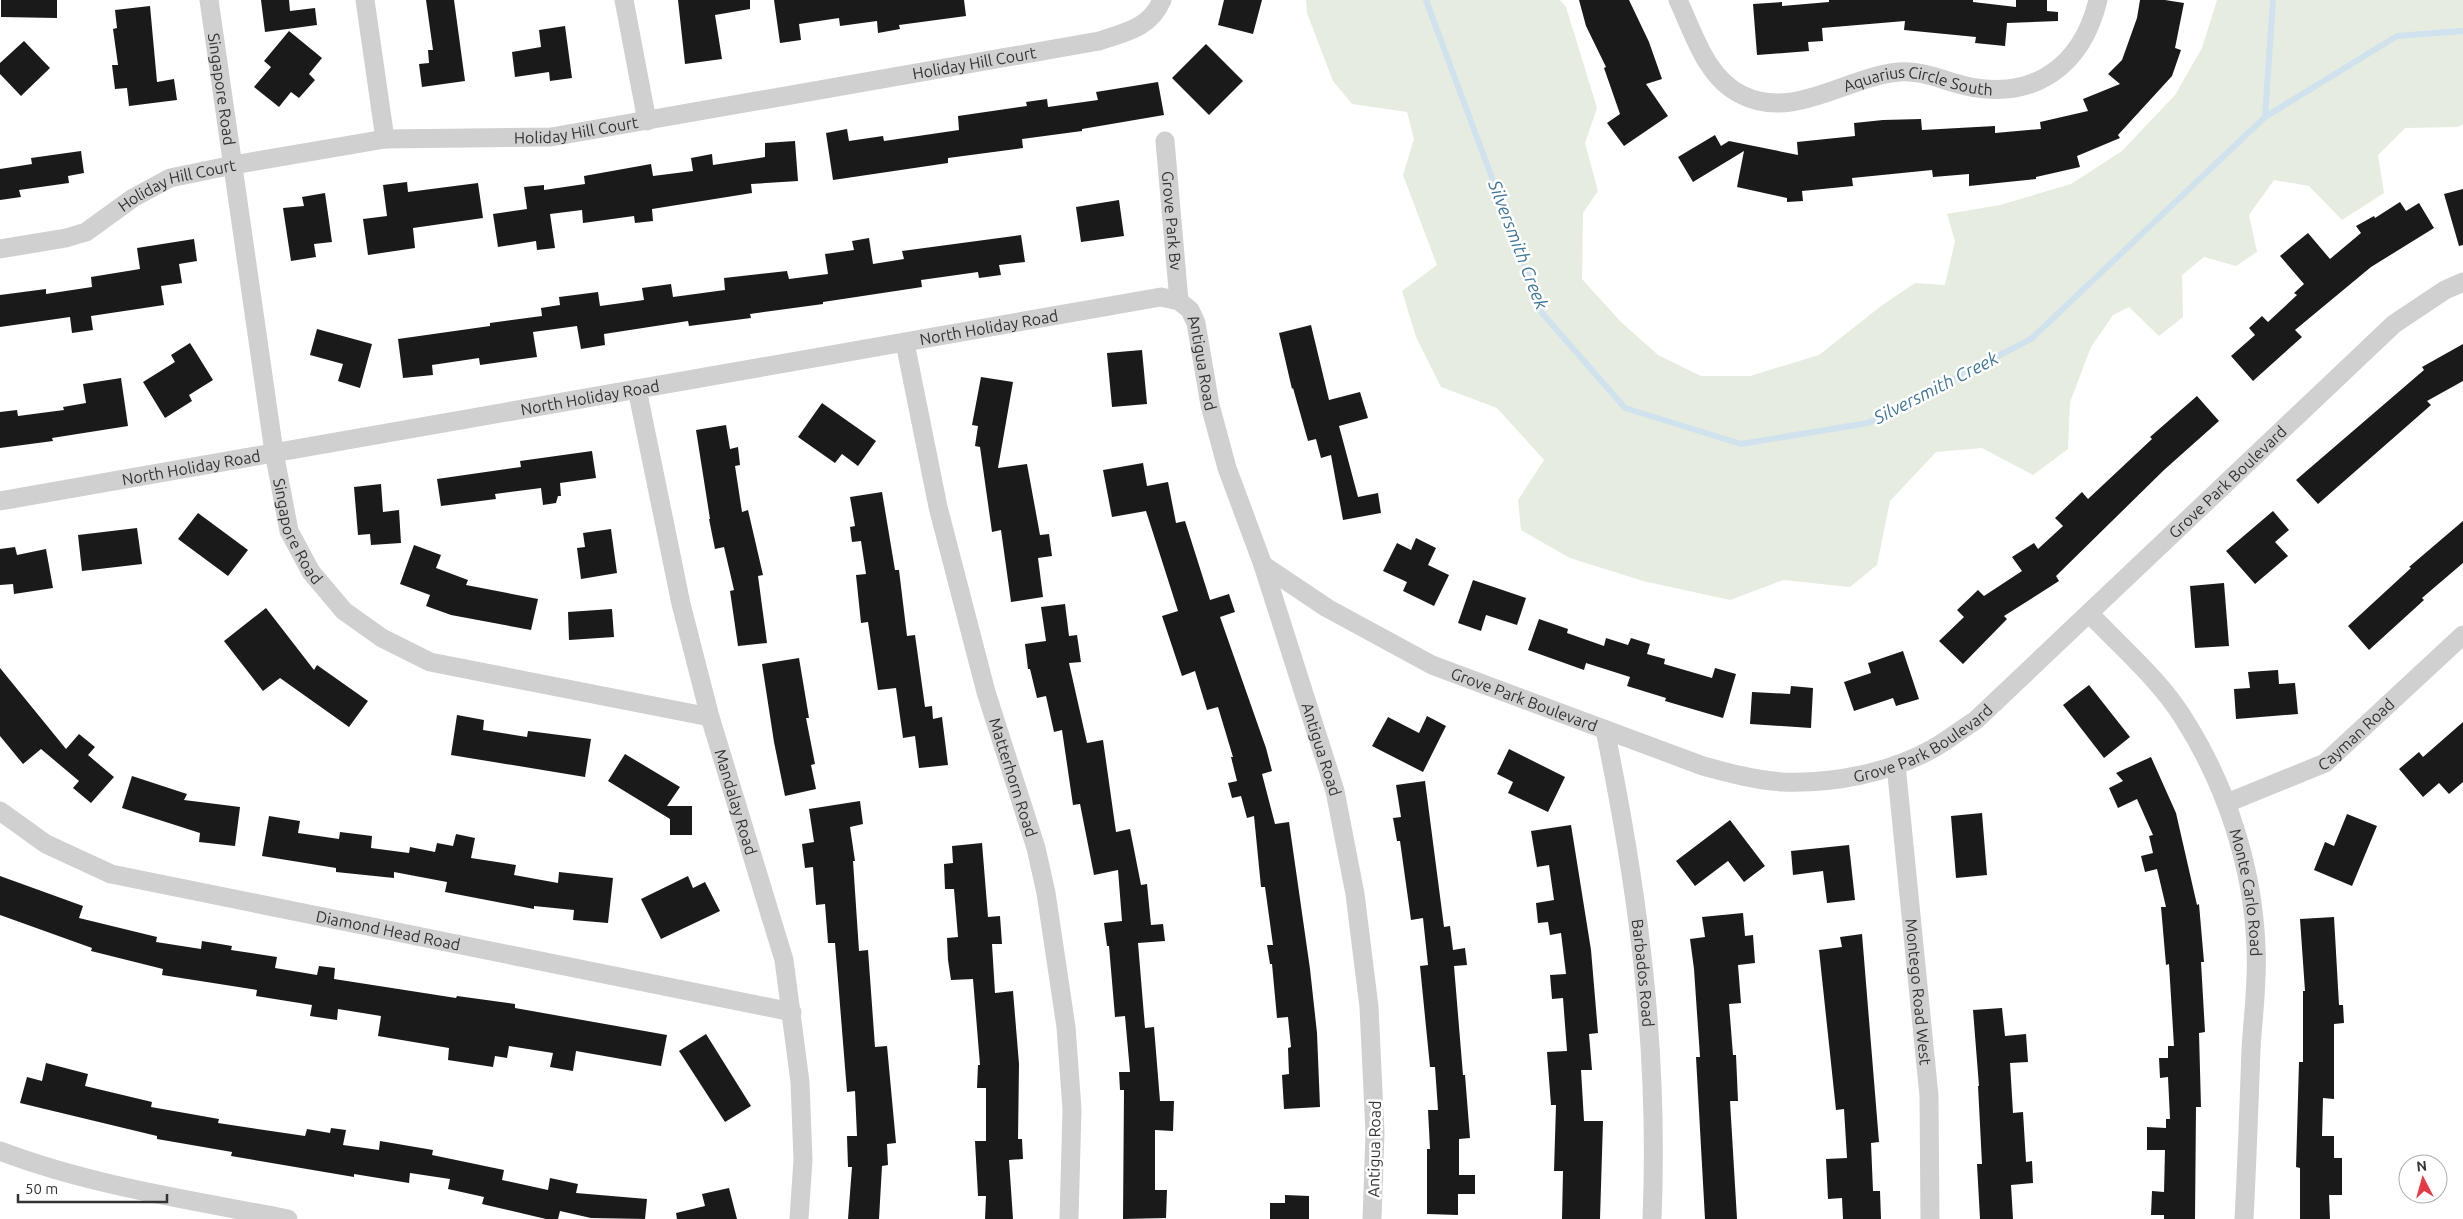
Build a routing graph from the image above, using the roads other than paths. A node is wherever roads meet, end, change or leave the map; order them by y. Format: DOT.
graph roads {
  1 [pos="209,0"];
  2 [pos="365,0"];
  3 [pos="624,0"];
  4 [pos="1678,0"];
  5 [pos="2098,0"];
  6 [pos="1159,5"];
  7 [pos="647,121"];
  8 [pos="385,139"];
  9 [pos="1165,141"];
  10 [pos="233,165"];
  11 [pos="0,249"];
  12 [pos="2463,282"];
  13 [pos="1179,301"];
  14 [pos="905,343"];
  15 [pos="637,389"];
  16 [pos="274,452"];
  17 [pos="0,501"];
  18 [pos="1263,565"];
  19 [pos="2088,613"];
  20 [pos="2463,635"];
  21 [pos="710,717"];
  22 [pos="1605,730"];
  23 [pos="1896,765"];
  24 [pos="2227,803"];
  25 [pos="0,810"];
  26 [pos="792,1012"];
  27 [pos="0,1151"];
  28 [pos="288,1219"];
  29 [pos="799,1219"];
  30 [pos="1069,1219"];
  31 [pos="1372,1219"];
  32 [pos="1652,1219"];
  33 [pos="1930,1219"];
  34 [pos="2244,1219"];
  1 -- 10 [label="street, Singapore Road"];
  2 -- 8 [label="street"];
  3 -- 7 [label="street"];
  4 -- 5 [label="street, Aquarius Circle South"];
  6 -- 7 [label="street, Holiday Hill Court"];
  7 -- 8 [label="street, Holiday Hill Court"];
  8 -- 10 [label="street, Holiday Hill Court"];
  9 -- 13 [label="street, Grove Park Bv"];
  10 -- 11 [label="street, Holiday Hill Court"];
  10 -- 16 [label="street, Singapore Road"];
  12 -- 19 [label="street, Grove Park Boulevard"];
  13 -- 14 [label="street, North Holiday Road"];
  13 -- 18 [label="street, Antigua Road"];
  14 -- 15 [label="street, North Holiday Road"];
  14 -- 30 [label="street, Matterhorn Road"];
  15 -- 16 [label="street, North Holiday Road"];
  15 -- 21 [label="street, Mandalay Road"];
  16 -- 17 [label="street, North Holiday Road"];
  16 -- 21 [label="street, Singapore Road"];
  18 -- 22 [label="street, Grove Park Boulevard"];
  18 -- 31 [label="street, Antigua Road"];
  19 -- 23 [label="street, Grove Park Boulevard"];
  19 -- 24 [label="street, Monte Carlo Road"];
  20 -- 24 [label="street, Cayman Road"];
  21 -- 26 [label="street, Mandalay Road"];
  22 -- 23 [label="street, Grove Park Boulevard"];
  22 -- 32 [label="street, Barbados Road"];
  23 -- 33 [label="street, Montego Road West"];
  24 -- 34 [label="street, Monte Carlo Road"];
  25 -- 26 [label="street, Diamond Head Road"];
  26 -- 29 [label="street, Mandalay Road"];
  27 -- 28 [label="street"];
}
